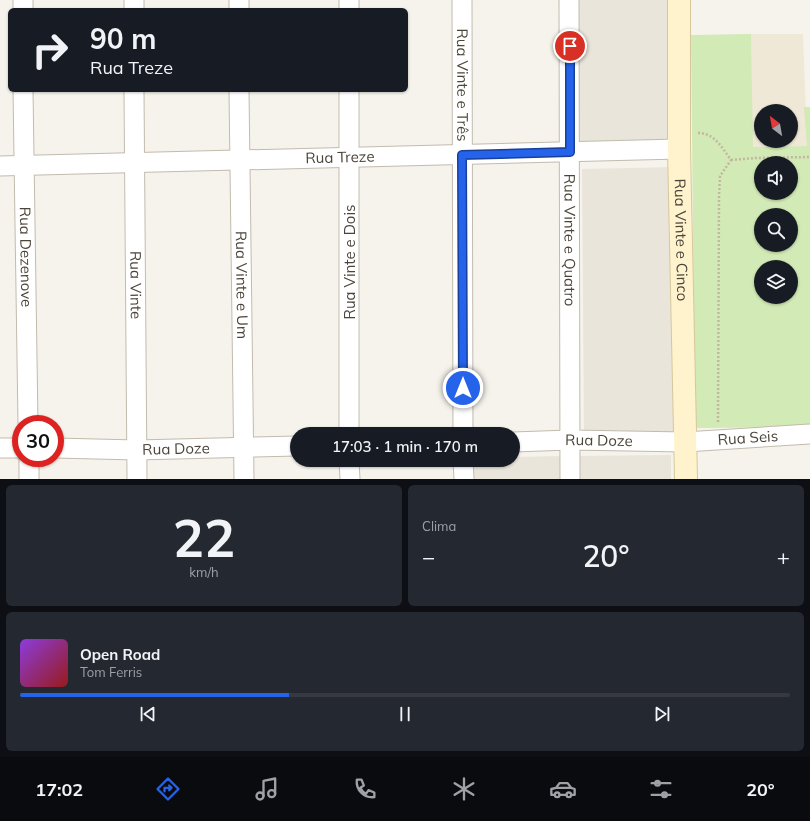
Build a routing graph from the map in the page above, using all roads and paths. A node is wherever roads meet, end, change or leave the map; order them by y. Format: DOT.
graph roads {
  1 [pos="462,0"];
  2 [pos="569,0"];
  3 [pos="679,0"];
  4 [pos="23,92"];
  5 [pos="134,92"];
  6 [pos="239,92"];
  7 [pos="349,92"];
  8 [pos="679,141"];
  9 [pos="570,152"];
  10 [pos="462,155"];
  11 [pos="810,156"];
  12 [pos="350,158"];
  13 [pos="240,160"];
  14 [pos="731,160"];
  15 [pos="134,163"];
  16 [pos="0,166"];
  17 [pos="23,166"];
  18 [pos="28,415"];
  19 [pos="349,427"];
  20 [pos="463,427"];
  21 [pos="810,434"];
  22 [pos="570,440"];
  23 [pos="718,440"];
  24 [pos="520,442"];
  25 [pos="685,442"];
  26 [pos="244,446"];
  27 [pos="290,446"];
  28 [pos="0,448"];
  29 [pos="12,448"];
  30 [pos="64,448"];
  31 [pos="137,450"];
  32 [pos="29,467"];
  33 [pos="349,467"];
  34 [pos="463,467"];
  35 [pos="29,479"];
  36 [pos="137,479"];
  37 [pos="244,479"];
  38 [pos="350,479"];
  39 [pos="464,479"];
  40 [pos="570,479"];
  41 [pos="686,479"];
  1 -- 10 [label="street, Rua Vinte e Três"];
  2 -- 9 [label="street, Rua Vinte e Quatro"];
  3 -- 8 [label="street, Rua Vinte e Cinco"];
  4 -- 17 [label="street, Rua Dezenove"];
  5 -- 15 [label="street, Rua Vinte"];
  6 -- 13 [label="street, Rua Vinte e Um"];
  7 -- 12 [label="street, Rua Vinte e Dois"];
  8 -- 9 [label="street, Rua Treze"];
  8 -- 14 [label="path"];
  8 -- 25 [label="street, Rua Vinte e Cinco"];
  9 -- 10 [label="street, Rua Treze"];
  9 -- 22 [label="street, Rua Vinte e Quatro"];
  10 -- 12 [label="street, Rua Treze"];
  10 -- 20 [label="street, Rua Vinte e Três"];
  11 -- 14 [label="path"];
  12 -- 13 [label="street, Rua Treze"];
  12 -- 19 [label="street, Rua Vinte e Dois"];
  13 -- 15 [label="street, Rua Treze"];
  13 -- 26 [label="street, Rua Vinte e Um"];
  14 -- 23 [label="path"];
  15 -- 17 [label="street, Rua Treze"];
  15 -- 31 [label="street, Rua Vinte"];
  16 -- 17 [label="street, Rua Treze"];
  17 -- 18 [label="street, Rua Dezenove"];
  21 -- 23 [label="street, Rua Seis"];
  22 -- 24 [label="street, Rua Doze"];
  22 -- 25 [label="street, Rua Doze"];
  22 -- 40 [label="street, Rua Vinte e Quatro"];
  23 -- 25 [label="street, Rua Seis"];
  25 -- 41 [label="street, Rua Vinte e Cinco"];
  26 -- 27 [label="street, Rua Doze"];
  26 -- 31 [label="street, Rua Doze"];
  26 -- 37 [label="street, Rua Vinte e Um"];
  28 -- 29 [label="street"];
  30 -- 31 [label="street, Rua Doze"];
  31 -- 36 [label="street, Rua Vinte"];
  32 -- 35 [label="street"];
  33 -- 38 [label="street"];
  34 -- 39 [label="street"];
}
